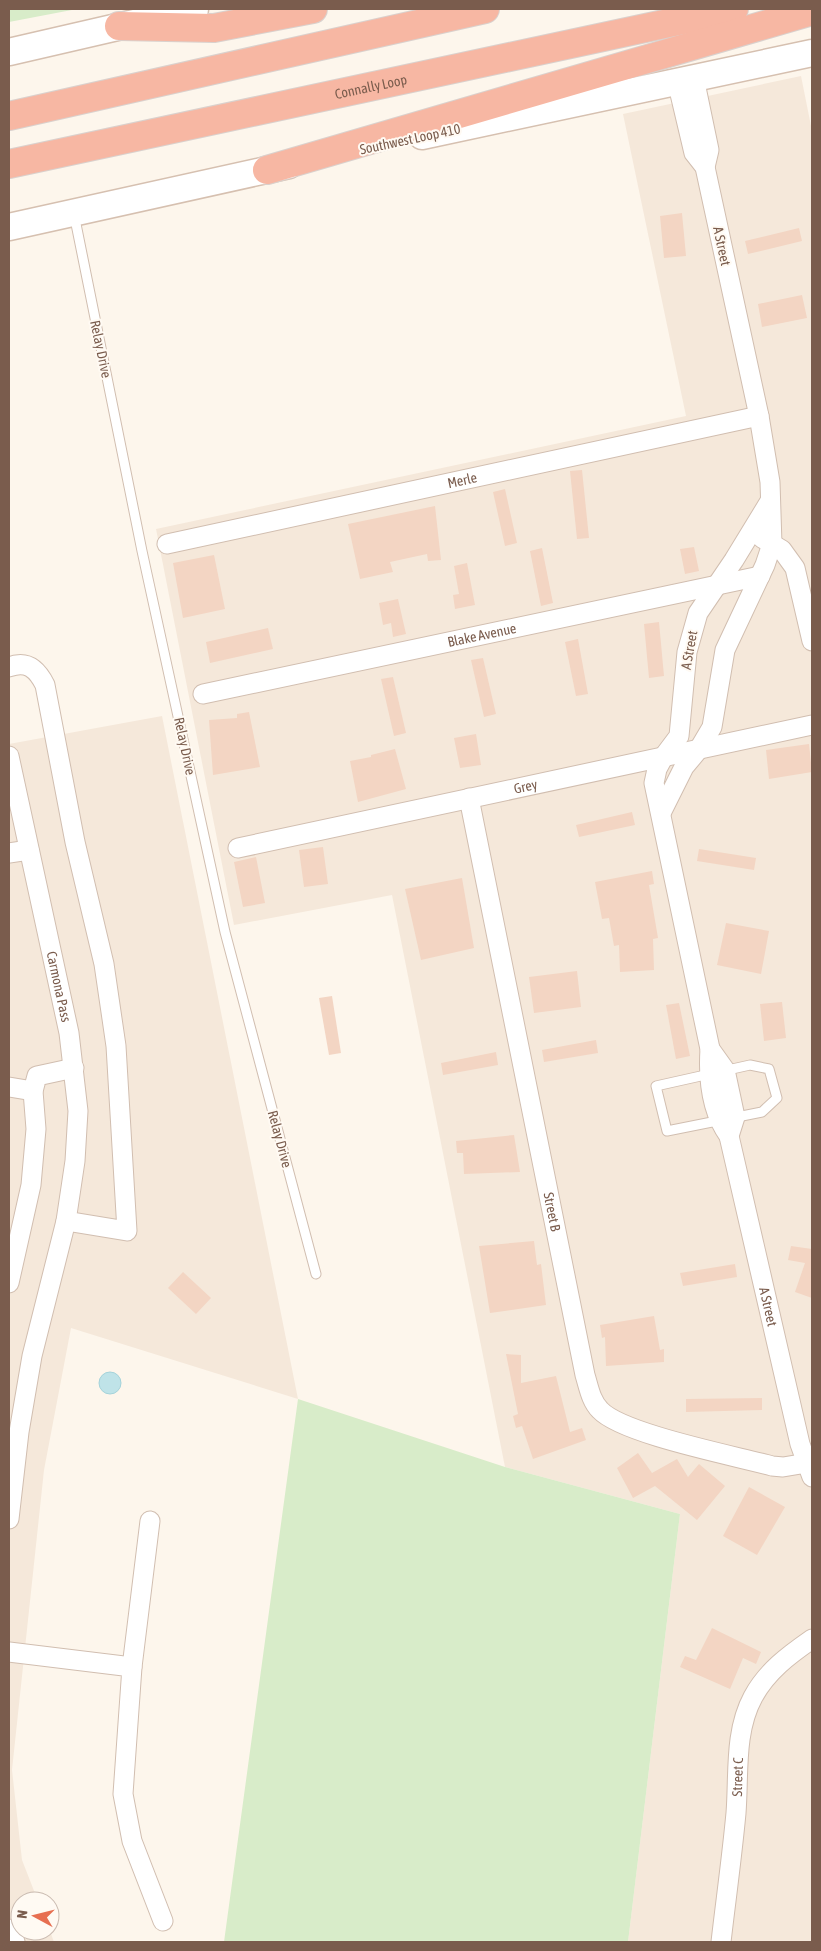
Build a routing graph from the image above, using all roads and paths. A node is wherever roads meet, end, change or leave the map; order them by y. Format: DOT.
graph roads {
  1 [pos="195,9"];
  2 [pos="312,9"];
  3 [pos="485,9"];
  4 [pos="734,9"];
  5 [pos="812,11"];
  6 [pos="119,26"];
  7 [pos="9,52"];
  8 [pos="812,53"];
  9 [pos="686,79"];
  10 [pos="9,116"];
  11 [pos="9,164"];
  12 [pos="267,170"];
  13 [pos="73,213"];
  14 [pos="9,227"];
  15 [pos="760,416"];
  16 [pos="770,501"];
  17 [pos="751,531"];
  18 [pos="166,544"];
  19 [pos="772,544"];
  20 [pos="760,576"];
  21 [pos="715,585"];
  22 [pos="812,641"];
  23 [pos="9,667"];
  24 [pos="203,694"];
  25 [pos="812,725"];
  26 [pos="700,749"];
  27 [pos="9,756"];
  28 [pos="664,756"];
  29 [pos="469,798"];
  30 [pos="661,813"];
  31 [pos="238,848"];
  32 [pos="29,850"];
  33 [pos="9,854"];
  34 [pos="74,1068"];
  35 [pos="716,1072"];
  36 [pos="9,1087"];
  37 [pos="33,1091"];
  38 [pos="727,1119"];
  39 [pos="66,1221"];
  40 [pos="316,1274"];
  41 [pos="9,1283"];
  42 [pos="14,1432"];
  43 [pos="809,1470"];
  44 [pos="9,1519"];
  45 [pos="150,1521"];
  46 [pos="812,1639"];
  47 [pos="9,1652"];
  48 [pos="132,1667"];
  49 [pos="163,1921"];
  50 [pos="9,1928"];
  51 [pos="15,1942"];
  52 [pos="721,1942"];
  1 -- 6 [label="main road"];
  2 -- 6 [label="highway"];
  3 -- 10 [label="highway"];
  4 -- 11 [label="highway, Connally Loop"];
  5 -- 12 [label="highway"];
  6 -- 7 [label="main road"];
  8 -- 9 [label="main road, Southwest Loop 410"];
  9 -- 12 [label="main road, Southwest Loop 410"];
  9 -- 15 [label="street, A Street"];
  12 -- 13 [label="main road, Southwest Loop 410"];
  13 -- 14 [label="main road, Southwest Loop 410"];
  13 -- 40 [label="lane, Relay Drive"];
  15 -- 16 [label="street, A Street"];
  15 -- 18 [label="street, Merle"];
  16 -- 17 [label="street, A Street"];
  16 -- 19 [label="street, A Street"];
  17 -- 19 [label="street"];
  17 -- 21 [label="street, A Street"];
  19 -- 20 [label="street, A Street"];
  19 -- 22 [label="street"];
  20 -- 21 [label="street, Blake Avenue"];
  20 -- 26 [label="street, A Street"];
  21 -- 24 [label="street, Blake Avenue"];
  21 -- 28 [label="street, A Street"];
  23 -- 39 [label="street"];
  25 -- 26 [label="street, Grey"];
  26 -- 28 [label="street, Grey"];
  26 -- 30 [label="street, A Street"];
  27 -- 32 [label="street, Carmona Pass"];
  28 -- 29 [label="street, Grey"];
  28 -- 30 [label="street, A Street"];
  29 -- 31 [label="street, Grey"];
  29 -- 43 [label="street, Street B"];
  30 -- 35 [label="street, A Street"];
  32 -- 33 [label="street"];
  32 -- 34 [label="street, Carmona Pass"];
  34 -- 37 [label="street"];
  34 -- 39 [label="street, Carmona Pass"];
  35 -- 38 [label="street, A Street"];
  35 -- 38 [label="lane"];
  35 -- 38 [label="lane"];
  36 -- 37 [label="street"];
  37 -- 41 [label="street"];
  38 -- 43 [label="street, A Street"];
  39 -- 42 [label="street, Carmona Pass"];
  42 -- 44 [label="street, Carmona Pass"];
  45 -- 48 [label="street"];
  46 -- 52 [label="street, Street C"];
  47 -- 48 [label="street"];
  48 -- 49 [label="street"];
  50 -- 51 [label="street"];
}
